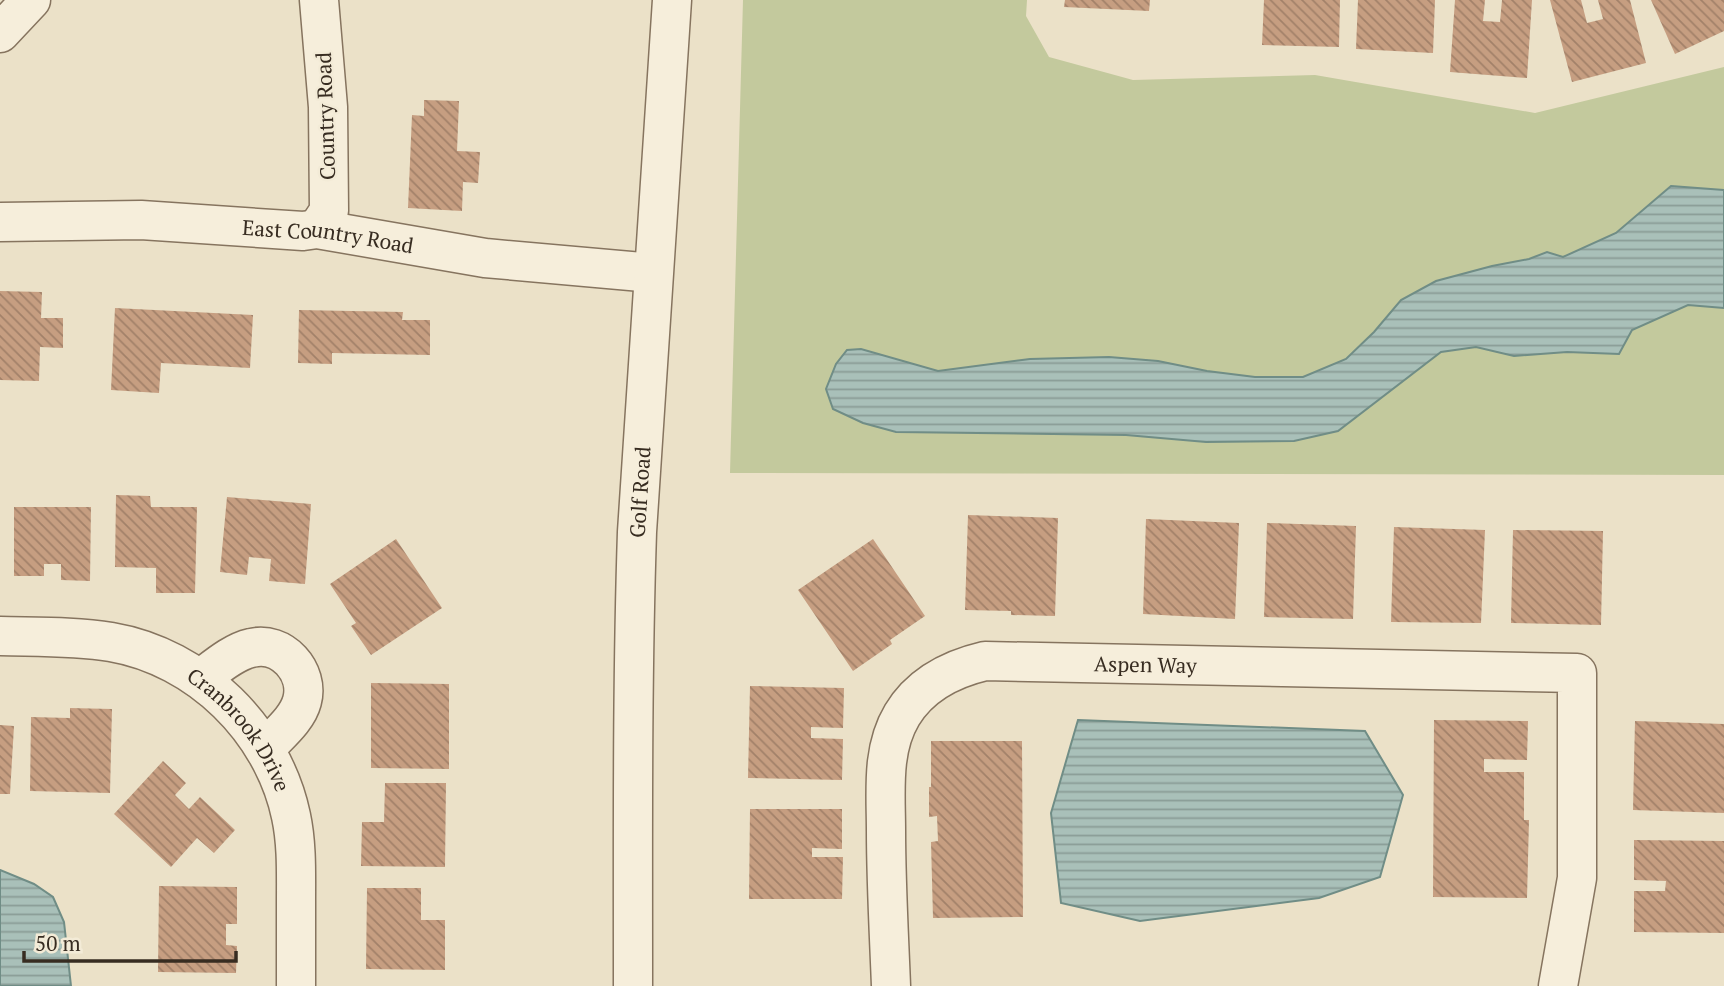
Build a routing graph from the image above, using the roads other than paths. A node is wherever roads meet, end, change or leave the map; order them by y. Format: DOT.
graph roads {
  1 [pos="31,0"];
  2 [pos="319,0"];
  3 [pos="672,0"];
  4 [pos="0,33"];
  5 [pos="0,222"];
  6 [pos="317,229"];
  7 [pos="653,273"];
  8 [pos="0,636"];
  9 [pos="200,679"];
  10 [pos="265,749"];
  11 [pos="296,986"];
  12 [pos="633,986"];
  13 [pos="891,986"];
  14 [pos="1558,986"];
  1 -- 4 [label="street"];
  2 -- 6 [label="street, Country Road"];
  3 -- 7 [label="street, Golf Road"];
  5 -- 6 [label="street, East Country Road"];
  6 -- 7 [label="street, East Country Road"];
  7 -- 12 [label="street, Golf Road"];
  8 -- 9 [label="street, Cranbrook Drive"];
  9 -- 10 [label="street, Cranbrook Drive"];
  9 -- 10 [label="street"];
  10 -- 11 [label="street, Cranbrook Drive"];
  13 -- 14 [label="street, Aspen Way"];
}
